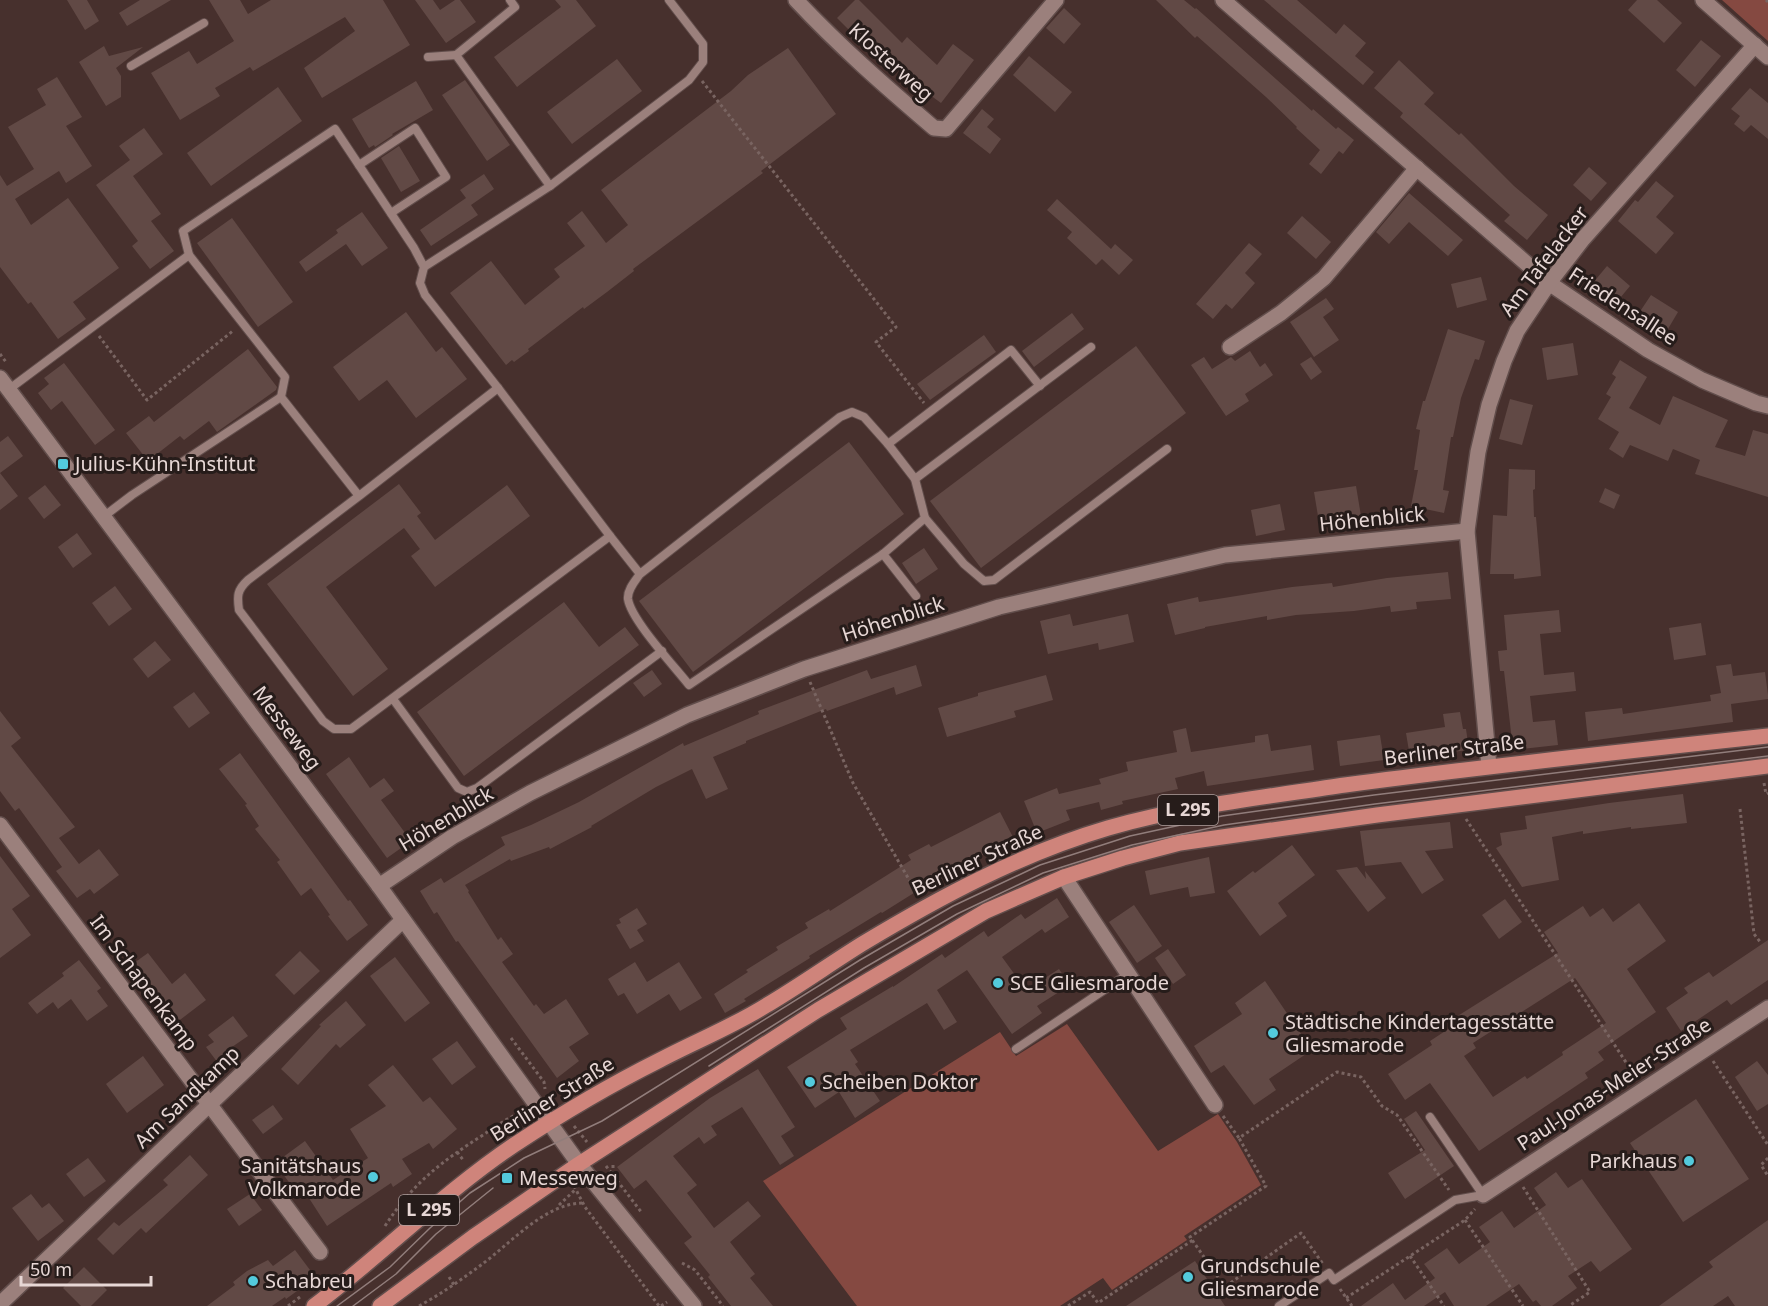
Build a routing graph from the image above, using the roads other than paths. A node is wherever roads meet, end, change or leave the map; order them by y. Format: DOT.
graph roads {
  1 [pos="510,0"];
  2 [pos="669,0"];
  3 [pos="796,0"];
  4 [pos="1056,0"];
  5 [pos="1223,0"];
  6 [pos="1703,0"];
  7 [pos="204,23"];
  8 [pos="1755,45"];
  9 [pos="456,55"];
  10 [pos="428,57"];
  11 [pos="1768,57"];
  12 [pos="131,66"];
  13 [pos="359,165"];
  14 [pos="1417,168"];
  15 [pos="550,186"];
  16 [pos="391,213"];
  17 [pos="189,255"];
  18 [pos="424,267"];
  19 [pos="1549,283"];
  20 [pos="1091,347"];
  21 [pos="1230,347"];
  22 [pos="4,384"];
  23 [pos="1040,386"];
  24 [pos="498,388"];
  25 [pos="281,397"];
  26 [pos="1768,406"];
  27 [pos="888,444"];
  28 [pos="1167,449"];
  29 [pos="915,479"];
  30 [pos="359,496"];
  31 [pos="103,517"];
  32 [pos="925,518"];
  33 [pos="1467,531"];
  34 [pos="610,536"];
  35 [pos="883,554"];
  36 [pos="640,574"];
  37 [pos="916,596"];
  38 [pos="662,651"];
  39 [pos="393,699"];
  40 [pos="1768,736"];
  41 [pos="1489,766"];
  42 [pos="1767,776"];
  43 [pos="0,825"];
  44 [pos="1064,877"];
  45 [pos="379,886"];
  46 [pos="403,920"];
  47 [pos="1128,974"];
  48 [pos="1768,1008"];
  49 [pos="1016,1049"];
  50 [pos="209,1105"];
  51 [pos="1215,1105"];
  52 [pos="1430,1117"];
  53 [pos="549,1122"];
  54 [pos="579,1164"];
  55 [pos="1484,1196"];
  56 [pos="320,1252"];
  57 [pos="311,1299"];
  58 [pos="0,1304"];
  59 [pos="380,1306"];
  60 [pos="694,1306"];
  61 [pos="1279,1306"];
  1 -- 9 [label="lane"];
  2 -- 15 [label="lane"];
  3 -- 4 [label="street, Klosterweg"];
  5 -- 14 [label="street, Friedensallee"];
  6 -- 8 [label="street"];
  7 -- 12 [label="lane"];
  8 -- 11 [label="street"];
  8 -- 19 [label="street, Am Tafelacker"];
  9 -- 10 [label="lane"];
  9 -- 15 [label="lane"];
  13 -- 16 [label="lane"];
  13 -- 16 [label="lane"];
  13 -- 17 [label="lane"];
  14 -- 19 [label="street, Friedensallee"];
  14 -- 21 [label="street"];
  15 -- 18 [label="lane"];
  16 -- 18 [label="lane"];
  17 -- 22 [label="lane"];
  17 -- 25 [label="lane"];
  18 -- 24 [label="lane"];
  19 -- 26 [label="street, Friedensallee"];
  19 -- 33 [label="street, Am Tafelacker"];
  20 -- 23 [label="lane"];
  22 -- 31 [label="street, Messeweg"];
  23 -- 27 [label="lane"];
  23 -- 29 [label="lane"];
  24 -- 30 [label="lane"];
  24 -- 34 [label="lane"];
  25 -- 30 [label="lane"];
  25 -- 31 [label="lane"];
  27 -- 29 [label="lane"];
  27 -- 36 [label="lane"];
  28 -- 32 [label="lane"];
  29 -- 32 [label="lane"];
  30 -- 39 [label="lane"];
  31 -- 45 [label="street, Messeweg"];
  32 -- 35 [label="lane"];
  33 -- 41 [label="street, Am Tafelacker"];
  33 -- 45 [label="street, Höhenblick"];
  34 -- 36 [label="lane"];
  34 -- 39 [label="lane"];
  35 -- 37 [label="lane"];
  35 -- 38 [label="lane"];
  36 -- 38 [label="lane"];
  38 -- 39 [label="lane"];
  40 -- 41 [label="main road, Berliner Straße / L 295"];
  41 -- 53 [label="main road, Berliner Straße / L 295"];
  42 -- 44 [label="main road, L 295"];
  43 -- 50 [label="street, Im Schapenkamp"];
  44 -- 47 [label="street"];
  44 -- 54 [label="main road, L 295"];
  45 -- 46 [label="street, Messeweg"];
  46 -- 50 [label="street, Am Sandkamp"];
  46 -- 53 [label="street, Messeweg"];
  47 -- 49 [label="lane"];
  47 -- 51 [label="street"];
  48 -- 55 [label="street, Paul-Jonas-Meier-Straße"];
  50 -- 56 [label="street, Im Schapenkamp"];
  50 -- 58 [label="street, Am Sandkamp"];
  52 -- 55 [label="lane"];
  53 -- 54 [label="street, Messeweg"];
  53 -- 57 [label="main road, Berliner Straße / L 295"];
  54 -- 59 [label="main road, L 295"];
  54 -- 60 [label="street, Messeweg"];
  55 -- 61 [label="lane"];
}
